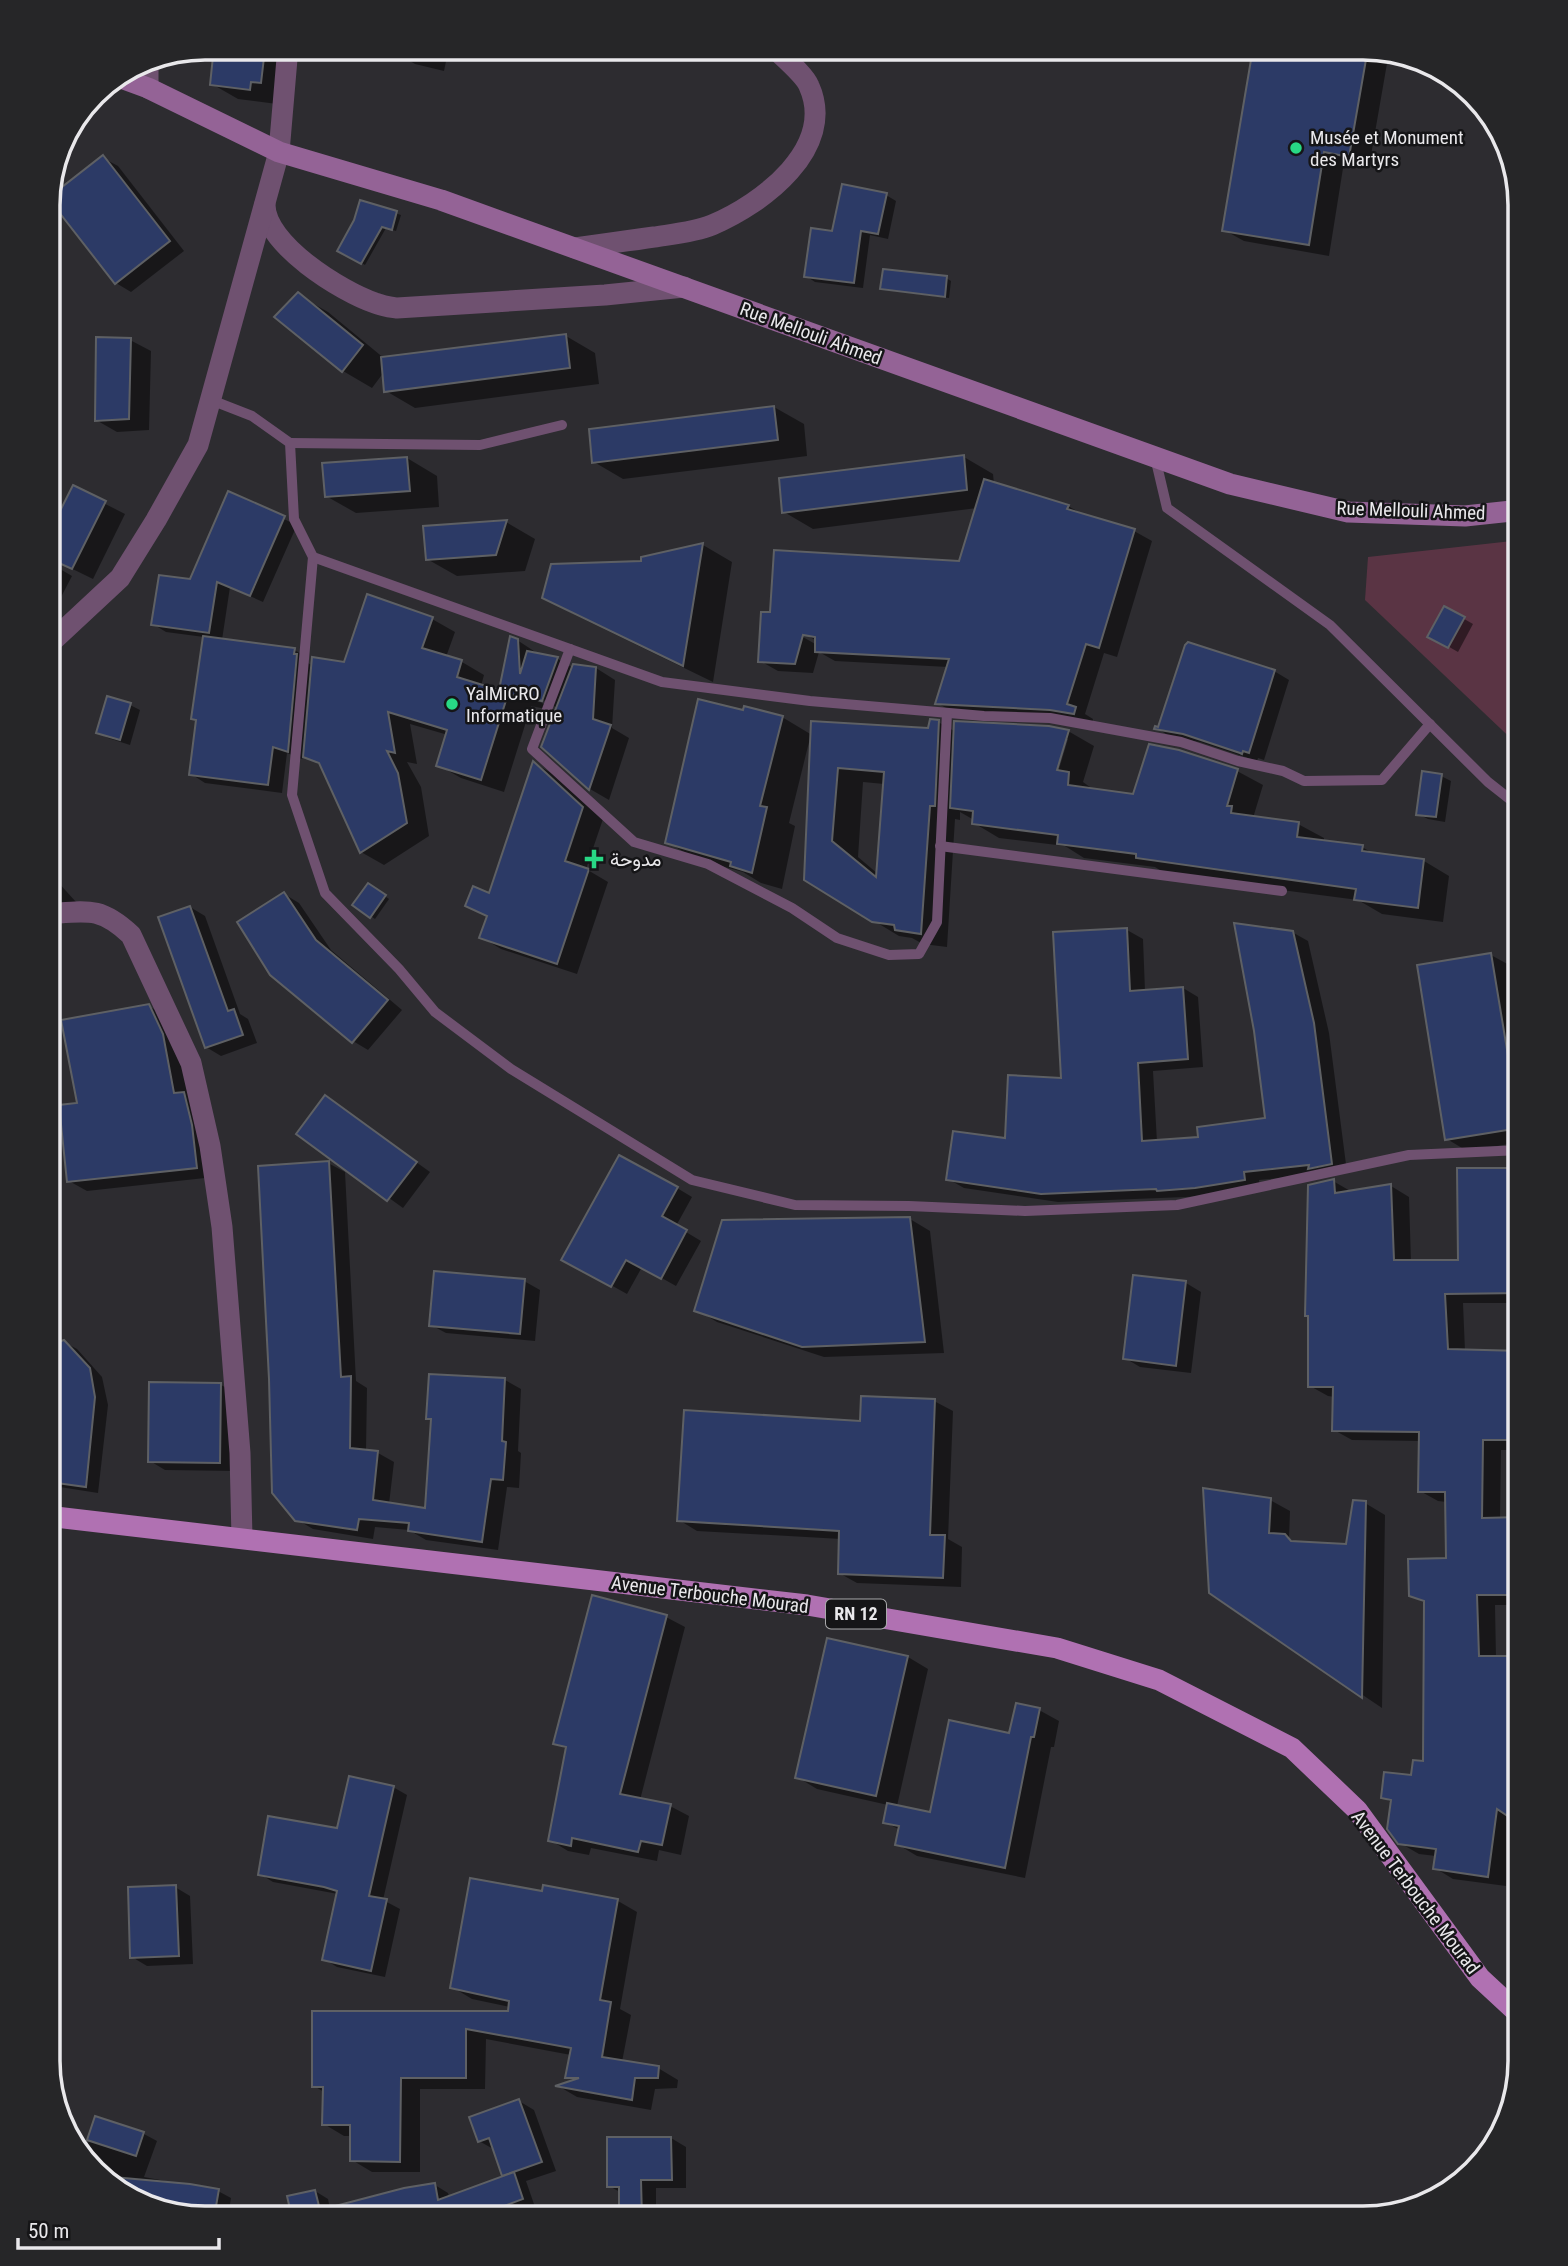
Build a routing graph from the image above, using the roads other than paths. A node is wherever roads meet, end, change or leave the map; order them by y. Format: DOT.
graph roads {
  1 [pos="287,60"];
  2 [pos="785,60"];
  3 [pos="148,71"];
  4 [pos="129,81"];
  5 [pos="148,88"];
  6 [pos="279,152"];
  7 [pos="266,202"];
  8 [pos="575,248"];
  9 [pos="684,287"];
  10 [pos="211,400"];
  11 [pos="562,425"];
  12 [pos="290,443"];
  13 [pos="1155,457"];
  14 [pos="1508,511"];
  15 [pos="313,557"];
  16 [pos="60,634"];
  17 [pos="570,649"];
  18 [pos="947,713"];
  19 [pos="1430,724"];
  20 [pos="1508,798"];
  21 [pos="940,846"];
  22 [pos="1282,891"];
  23 [pos="60,913"];
  24 [pos="1508,1151"];
  25 [pos="60,1517"];
  26 [pos="242,1538"];
  27 [pos="1508,2004"];
  1 -- 6 [label="street"];
  2 -- 8 [label="street"];
  3 -- 5 [label="street"];
  4 -- 5 [label="street, Rue Mellouli Ahmed"];
  5 -- 6 [label="street, Rue Mellouli Ahmed"];
  6 -- 7 [label="street"];
  6 -- 8 [label="street, Rue Mellouli Ahmed"];
  7 -- 9 [label="street"];
  7 -- 10 [label="street"];
  8 -- 9 [label="street, Rue Mellouli Ahmed"];
  9 -- 13 [label="street, Rue Mellouli Ahmed"];
  10 -- 12 [label="lane"];
  10 -- 16 [label="street"];
  11 -- 12 [label="lane"];
  12 -- 15 [label="lane"];
  13 -- 14 [label="street, Rue Mellouli Ahmed"];
  13 -- 19 [label="lane"];
  15 -- 17 [label="lane"];
  15 -- 24 [label="lane"];
  17 -- 18 [label="lane"];
  17 -- 21 [label="lane"];
  18 -- 19 [label="lane"];
  18 -- 21 [label="lane"];
  19 -- 20 [label="lane"];
  21 -- 22 [label="lane"];
  23 -- 26 [label="street"];
  25 -- 26 [label="main road, Avenue Terbouche Mourad / RN 12"];
  26 -- 27 [label="main road, Avenue Terbouche Mourad / RN 12"];
}
